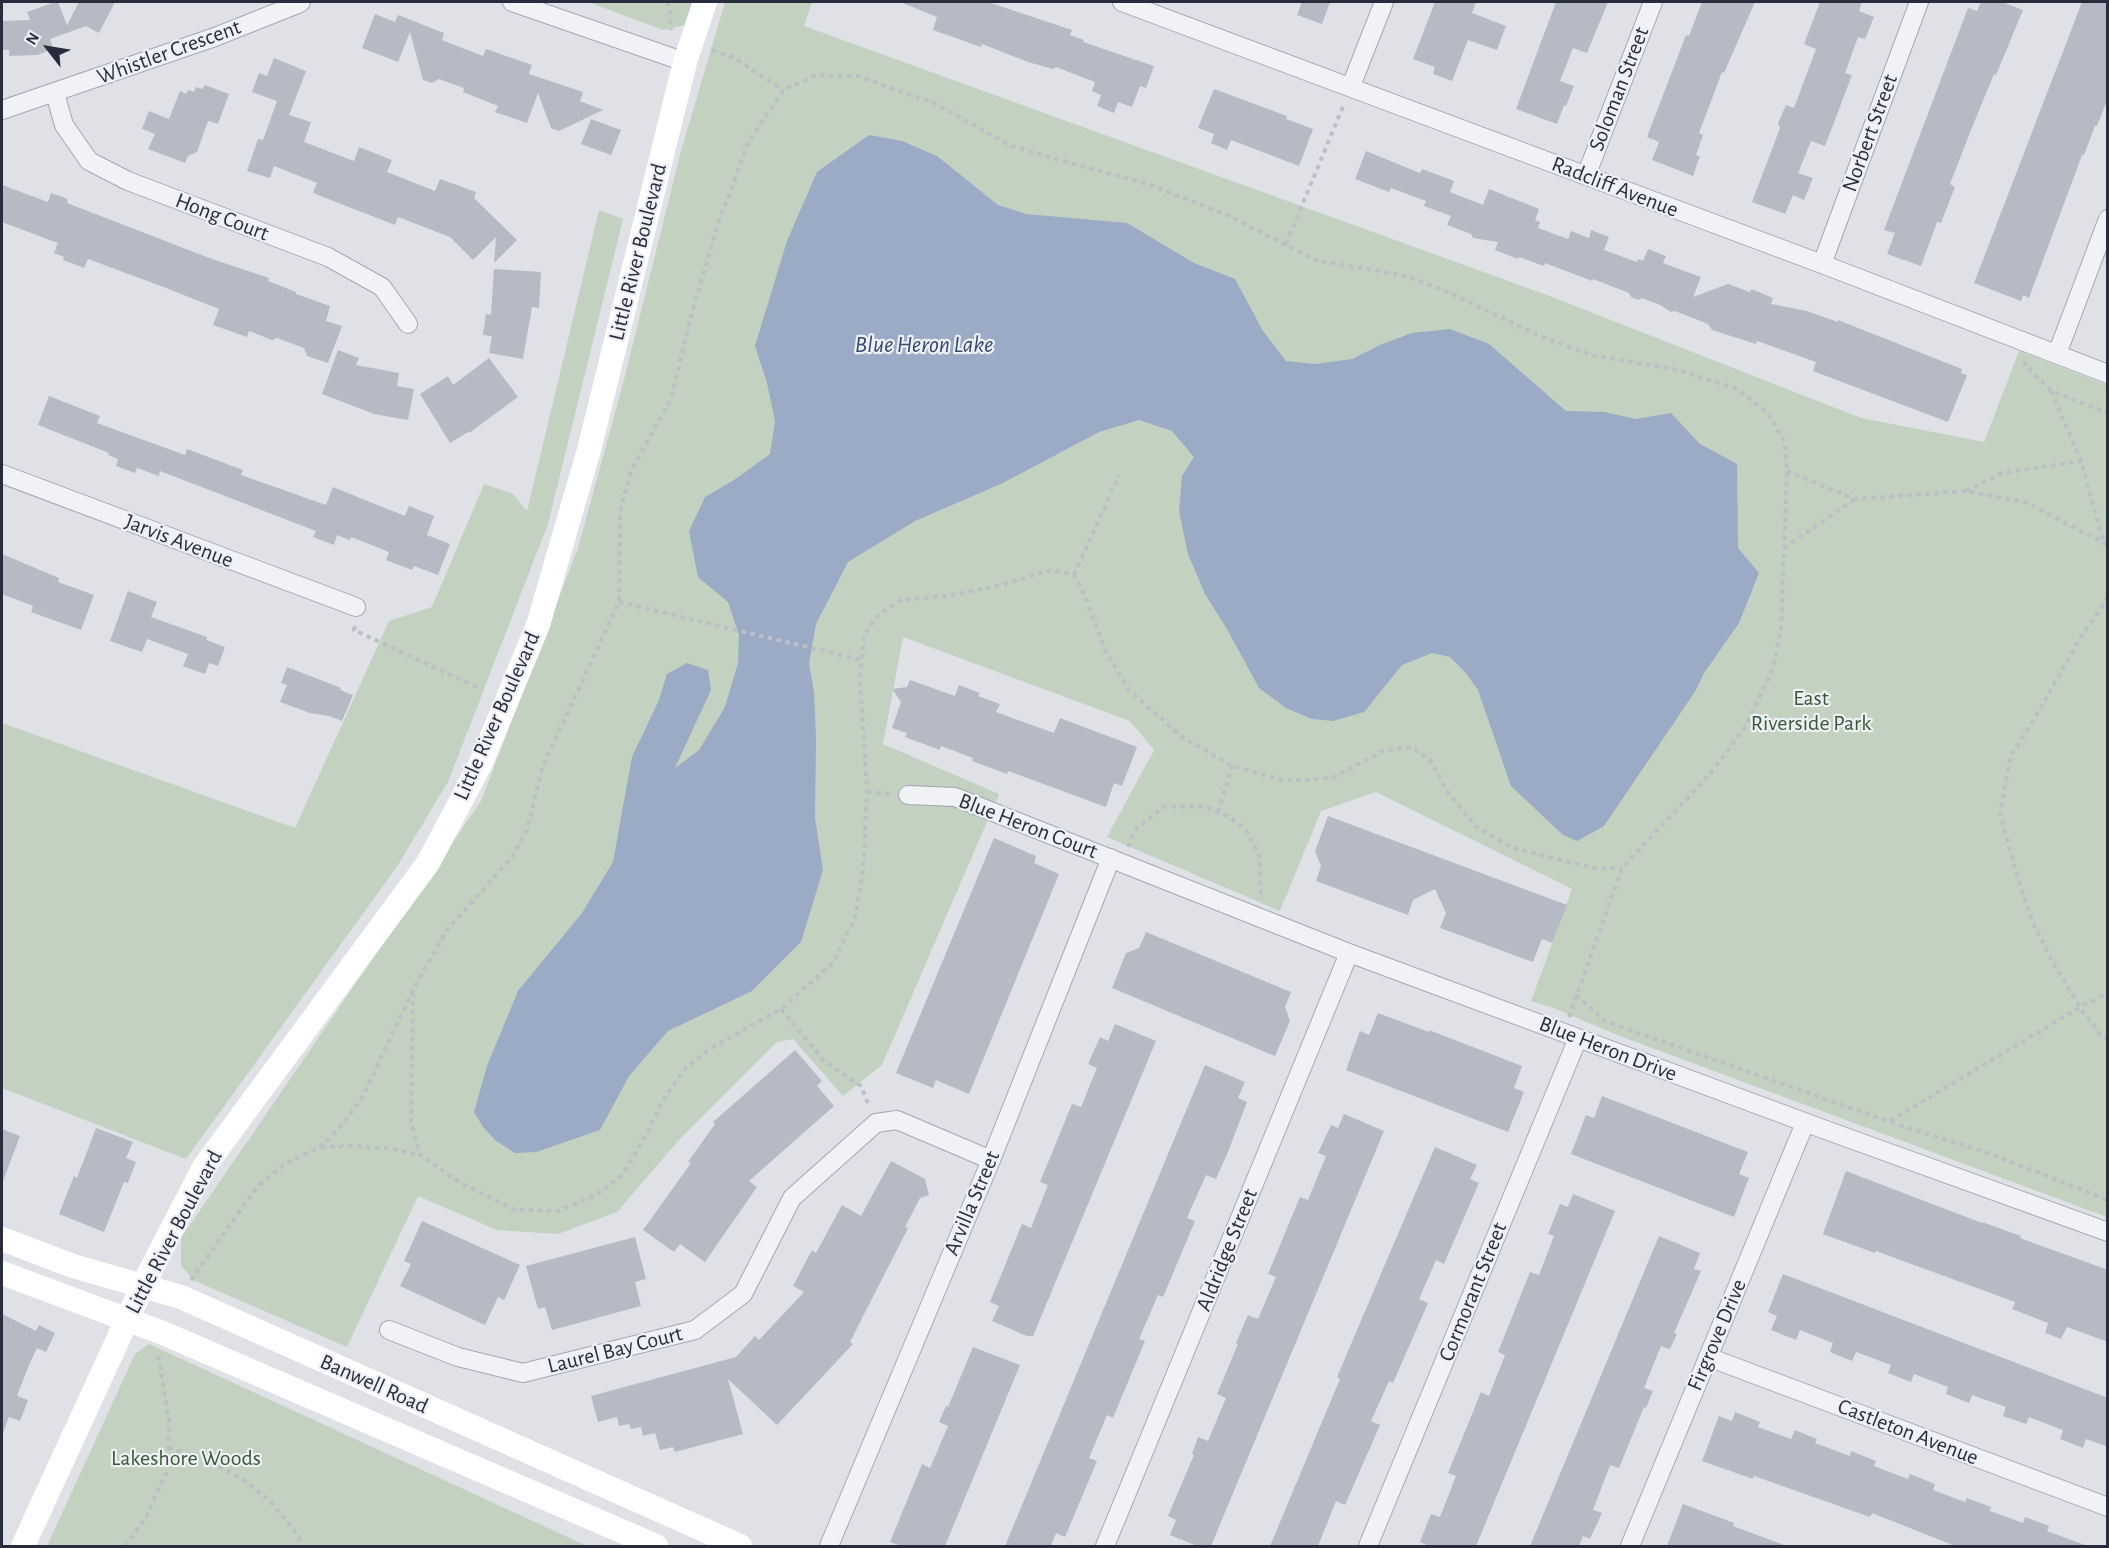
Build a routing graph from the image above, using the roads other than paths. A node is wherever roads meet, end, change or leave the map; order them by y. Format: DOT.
graph roads {
  1 [pos="300,2"];
  2 [pos="512,2"];
  3 [pos="705,2"];
  4 [pos="1122,2"];
  5 [pos="1384,2"];
  6 [pos="1653,2"];
  7 [pos="1919,2"];
  8 [pos="685,62"];
  9 [pos="1351,87"];
  10 [pos="55,93"];
  11 [pos="2,110"];
  12 [pos="1586,176"];
  13 [pos="2108,219"];
  14 [pos="1822,264"];
  15 [pos="408,324"];
  16 [pos="2057,354"];
  17 [pos="2108,374"];
  18 [pos="2,474"];
  19 [pos="356,607"];
  20 [pos="908,795"];
  21 [pos="1116,860"];
  22 [pos="1349,953"];
  23 [pos="1578,1038"];
  24 [pos="1805,1123"];
  25 [pos="991,1160"];
  26 [pos="2108,1232"];
  27 [pos="2,1239"];
  28 [pos="2,1273"];
  29 [pos="143,1285"];
  30 [pos="127,1320"];
  31 [pos="389,1330"];
  32 [pos="1708,1357"];
  33 [pos="2108,1507"];
  34 [pos="23,1546"];
  35 [pos="656,1546"];
  36 [pos="740,1546"];
  37 [pos="829,1546"];
  38 [pos="1105,1546"];
  39 [pos="1368,1546"];
  40 [pos="1630,1546"];
  1 -- 10 [label="street, Whistler Crescent"];
  2 -- 8 [label="street"];
  3 -- 8 [label="street, Little River Boulevard"];
  4 -- 9 [label="street, Radcliff Avenue"];
  5 -- 9 [label="street"];
  6 -- 12 [label="street, Soloman Street"];
  7 -- 14 [label="street, Norbert Street"];
  8 -- 29 [label="street, Little River Boulevard"];
  9 -- 12 [label="street, Radcliff Avenue"];
  10 -- 11 [label="street, Whistler Crescent"];
  10 -- 15 [label="street, Hong Court"];
  12 -- 14 [label="street, Radcliff Avenue"];
  13 -- 16 [label="street"];
  14 -- 16 [label="street, Radcliff Avenue"];
  16 -- 17 [label="street, Radcliff Avenue"];
  18 -- 19 [label="street, Jarvis Avenue"];
  20 -- 21 [label="street, Blue Heron Court"];
  21 -- 22 [label="street, Blue Heron Drive"];
  21 -- 25 [label="street, Arvilla Street"];
  22 -- 23 [label="street, Blue Heron Drive"];
  22 -- 38 [label="street, Aldridge Street"];
  23 -- 24 [label="street, Blue Heron Drive"];
  23 -- 39 [label="street, Cormorant Street"];
  24 -- 26 [label="street, Blue Heron Drive"];
  24 -- 32 [label="street, Firgrove Drive"];
  25 -- 31 [label="street, Laurel Bay Court"];
  25 -- 37 [label="street, Arvilla Street"];
  27 -- 29 [label="street, Banwell Road"];
  28 -- 30 [label="street, Banwell Road"];
  29 -- 30 [label="street, Little River Boulevard"];
  29 -- 36 [label="street, Banwell Road"];
  30 -- 34 [label="street, Little River Boulevard"];
  30 -- 35 [label="street, Banwell Road"];
  32 -- 33 [label="street, Castleton Avenue"];
  32 -- 40 [label="street, Firgrove Drive"];
}
